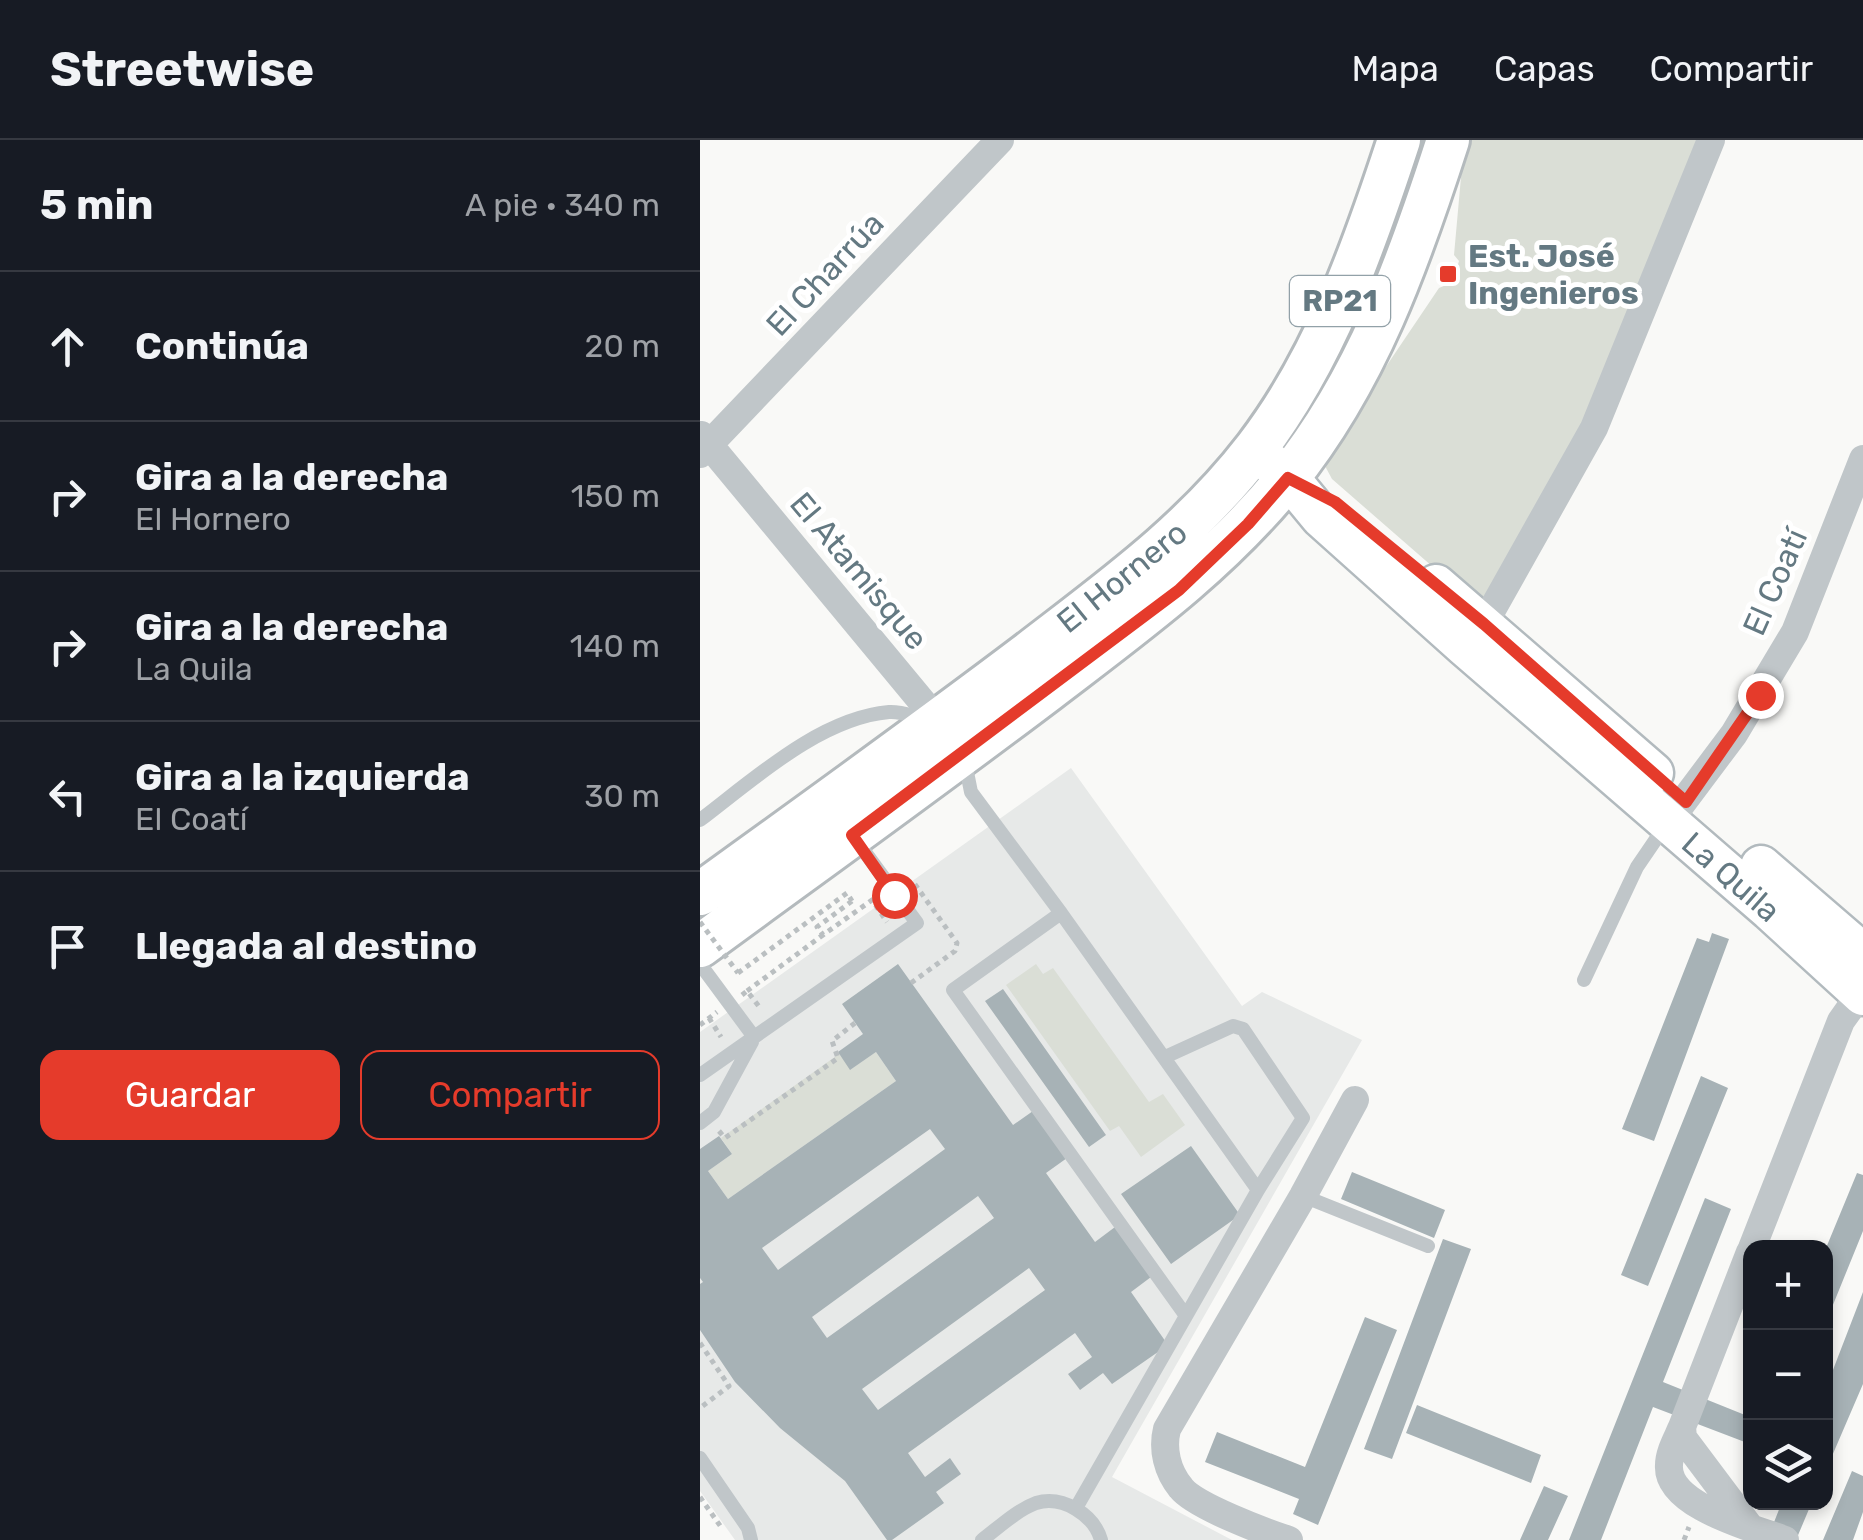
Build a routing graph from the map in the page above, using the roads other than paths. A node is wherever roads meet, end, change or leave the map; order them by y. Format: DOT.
graph roads {
  1 [pos="1000,140"];
  2 [pos="1399,140"];
  3 [pos="1448,140"];
  4 [pos="1711,140"];
  5 [pos="703,444"];
  6 [pos="1254,450"];
  7 [pos="1863,459"];
  8 [pos="1288,478"];
  9 [pos="1474,635"];
  10 [pos="951,738"];
  11 [pos="1677,812"];
  12 [pos="700,820"];
  13 [pos="852,835"];
  14 [pos="700,894"];
  15 [pos="1061,913"];
  16 [pos="700,946"];
  17 [pos="700,964"];
  18 [pos="1584,980"];
  19 [pos="1862,983"];
  20 [pos="754,1037"];
  21 [pos="1165,1058"];
  22 [pos="700,1075"];
  23 [pos="1355,1100"];
  24 [pos="707,1125"];
  25 [pos="1258,1190"];
  26 [pos="1303,1196"];
  27 [pos="1755,1240"];
  28 [pos="1428,1246"];
  29 [pos="1743,1271"];
  30 [pos="1186,1316"];
  31 [pos="700,1458"];
  32 [pos="1076,1508"];
  33 [pos="751,1540"];
  34 [pos="982,1540"];
  35 [pos="1102,1540"];
  36 [pos="1285,1540"];
  37 [pos="1785,1540"];
  1 -- 5 [label="street, El Charrúa"];
  2 -- 6 [label="main road, El Hornero / RP21"];
  3 -- 8 [label="main road, El Hornero / RP21"];
  4 -- 9 [label="street"];
  5 -- 10 [label="street, El Atamisque"];
  6 -- 8 [label="main road, La Quila"];
  6 -- 10 [label="main road, El Hornero / RP21"];
  7 -- 11 [label="street, El Coatí"];
  8 -- 9 [label="main road, La Quila"];
  8 -- 10 [label="main road, El Hornero / RP21"];
  9 -- 11 [label="main road, La Quila"];
  10 -- 12 [label="lane"];
  10 -- 13 [label="main road, El Hornero / RP21"];
  10 -- 14 [label="main road, El Hornero / RP21"];
  10 -- 15 [label="lane"];
  11 -- 18 [label="lane"];
  11 -- 19 [label="main road, La Quila"];
  13 -- 16 [label="main road, El Hornero / RP21"];
  13 -- 20 [label="lane"];
  15 -- 21 [label="lane"];
  15 -- 30 [label="lane"];
  17 -- 20 [label="lane"];
  19 -- 27 [label="street"];
  20 -- 22 [label="lane"];
  20 -- 24 [label="lane"];
  21 -- 25 [label="lane"];
  21 -- 25 [label="lane"];
  23 -- 26 [label="street"];
  25 -- 30 [label="lane"];
  26 -- 28 [label="lane"];
  26 -- 36 [label="street"];
  29 -- 37 [label="street"];
  30 -- 32 [label="lane"];
  31 -- 33 [label="lane"];
  32 -- 34 [label="lane"];
  32 -- 35 [label="lane"];
}
